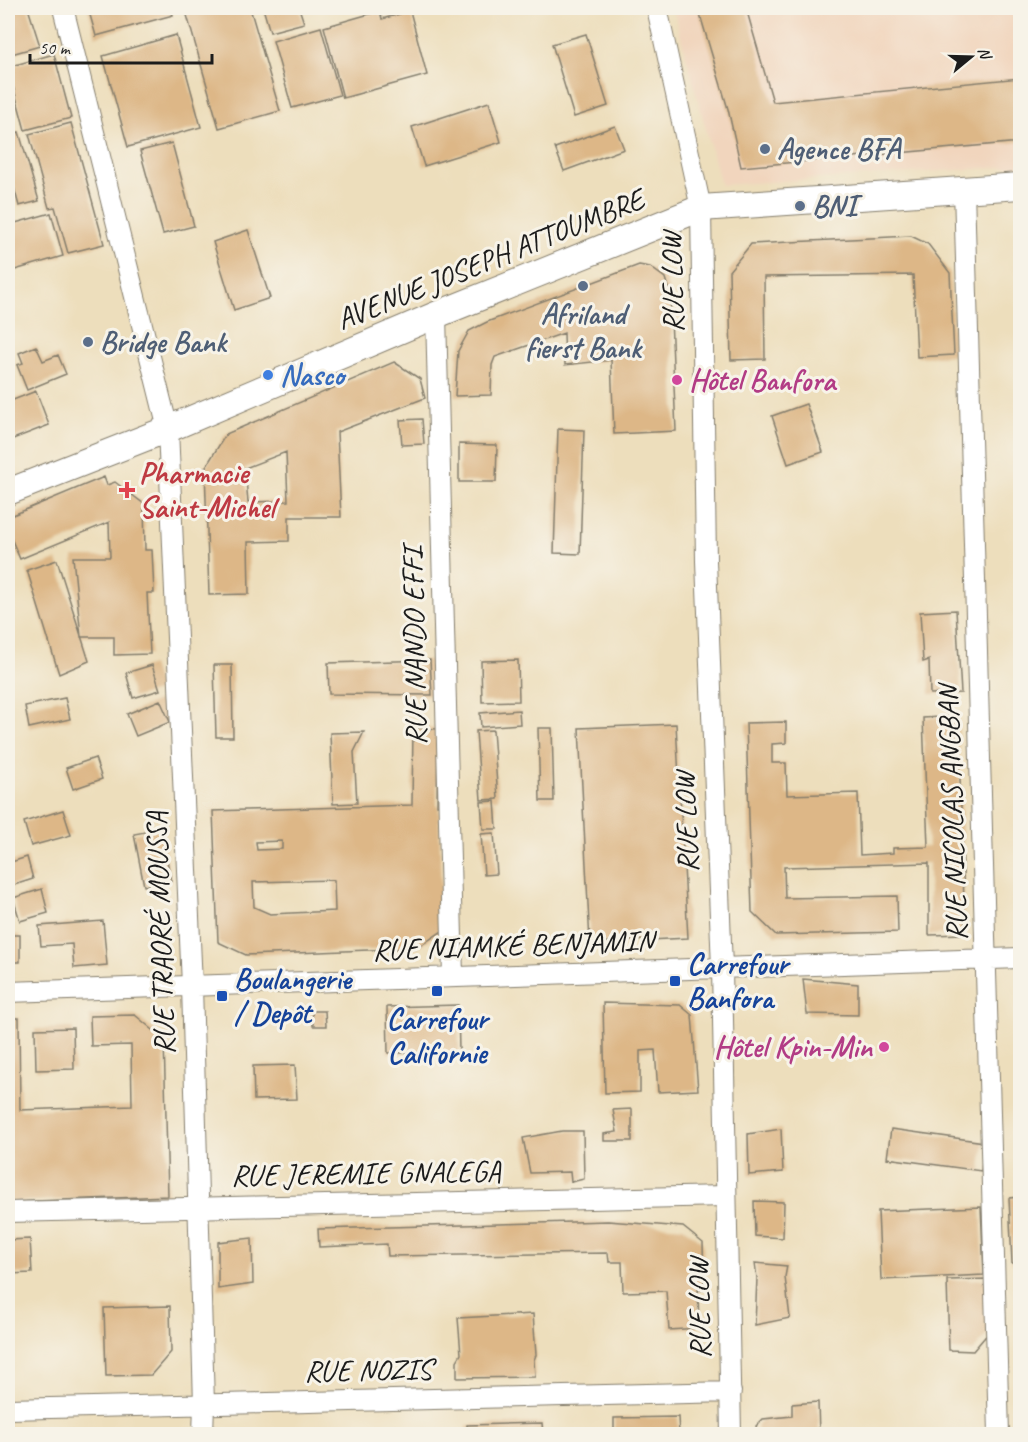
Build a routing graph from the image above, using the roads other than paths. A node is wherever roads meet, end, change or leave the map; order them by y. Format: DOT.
graph roads {
  1 [pos="63,8"];
  2 [pos="657,8"];
  3 [pos="1020,186"];
  4 [pos="964,189"];
  5 [pos="701,208"];
  6 [pos="436,315"];
  7 [pos="168,429"];
  8 [pos="8,492"];
  9 [pos="987,958"];
  10 [pos="1020,958"];
  11 [pos="722,968"];
  12 [pos="453,977"];
  13 [pos="192,986"];
  14 [pos="8,992"];
  15 [pos="726,1196"];
  16 [pos="199,1207"];
  17 [pos="8,1212"];
  18 [pos="730,1392"];
  19 [pos="204,1404"];
  20 [pos="8,1409"];
  21 [pos="203,1434"];
  22 [pos="732,1434"];
  23 [pos="999,1434"];
  1 -- 7 [label="street, RUE TRAORÉ MOUSSA"];
  2 -- 5 [label="street, RUE LOW"];
  3 -- 4 [label="street, AVENUE JOSEPH ATTOUMBRE"];
  4 -- 5 [label="street, AVENUE JOSEPH ATTOUMBRE"];
  4 -- 9 [label="street, RUE NICOLAS ANGBAN"];
  5 -- 6 [label="street, AVENUE JOSEPH ATTOUMBRE"];
  5 -- 11 [label="street, RUE LOW"];
  6 -- 7 [label="street, AVENUE JOSEPH ATTOUMBRE"];
  6 -- 12 [label="street, RUE NANDO EFFI"];
  7 -- 8 [label="street, AVENUE JOSEPH ATTOUMBRE"];
  7 -- 13 [label="street, RUE TRAORÉ MOUSSA"];
  9 -- 10 [label="street, RUE NIAMKÉ BENJAMIN"];
  9 -- 11 [label="street, RUE NIAMKÉ BENJAMIN"];
  9 -- 23 [label="street, RUE NICOLAS ANGBAN"];
  11 -- 12 [label="street, RUE NIAMKÉ BENJAMIN"];
  11 -- 15 [label="street, RUE LOW"];
  12 -- 13 [label="street, RUE NIAMKÉ BENJAMIN"];
  13 -- 14 [label="street, RUE NIAMKÉ BENJAMIN"];
  13 -- 16 [label="street, RUE TRAORÉ MOUSSA"];
  15 -- 16 [label="street, RUE JEREMIE GNALEGA"];
  15 -- 18 [label="street, RUE LOW"];
  16 -- 17 [label="street, RUE JEREMIE GNALEGA"];
  16 -- 19 [label="street, RUE TRAORÉ MOUSSA"];
  18 -- 19 [label="street, RUE NOZIS"];
  18 -- 22 [label="street, RUE LOW"];
  19 -- 20 [label="street, RUE NOZIS"];
  19 -- 21 [label="street, RUE TRAORÉ MOUSSA"];
}
